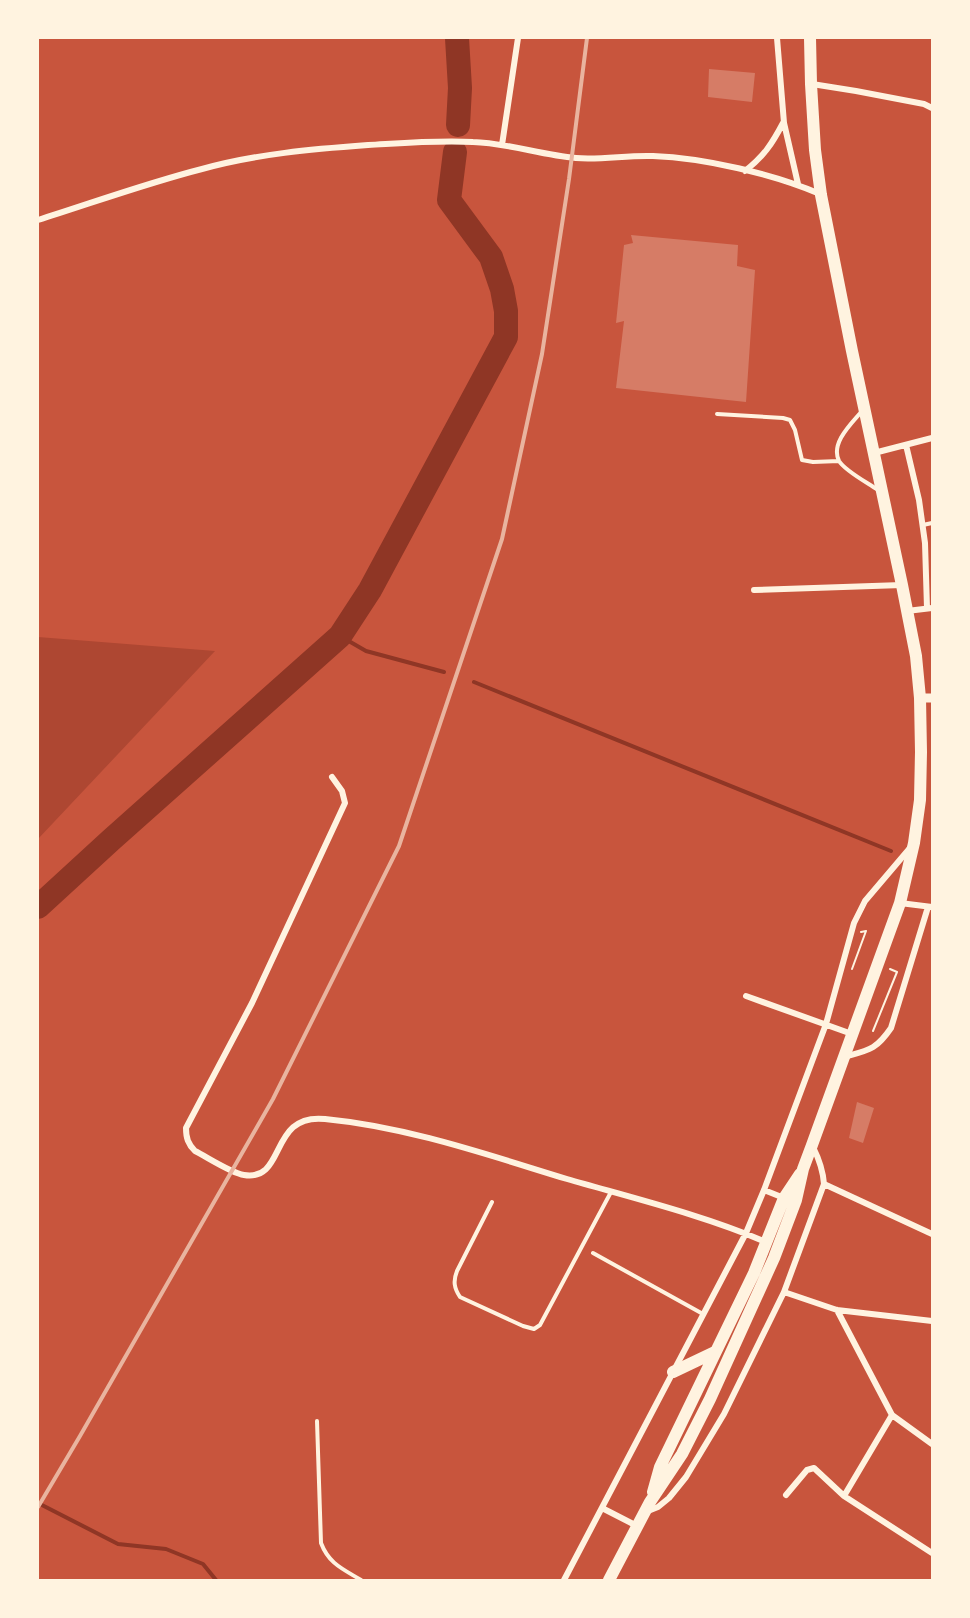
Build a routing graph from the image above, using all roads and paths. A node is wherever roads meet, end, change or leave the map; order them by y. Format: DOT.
graph roads {
  1 [pos="518,38"];
  2 [pos="777,38"];
  3 [pos="811,38"];
  4 [pos="811,84"];
  5 [pos="933,108"];
  6 [pos="784,123"];
  7 [pos="502,145"];
  8 [pos="745,171"];
  9 [pos="798,184"];
  10 [pos="821,195"];
  11 [pos="38,220"];
  12 [pos="864,408"];
  13 [pos="717,414"];
  14 [pos="933,438"];
  15 [pos="906,445"];
  16 [pos="873,453"];
  17 [pos="839,461"];
  18 [pos="882,493"];
  19 [pos="933,523"];
  20 [pos="923,525"];
  21 [pos="902,585"];
  22 [pos="754,590"];
  23 [pos="930,608"];
  24 [pos="908,611"];
  25 [pos="926,698"];
  26 [pos="332,777"];
  27 [pos="914,843"];
  28 [pos="900,903"];
  29 [pos="930,907"];
  30 [pos="746,996"];
  31 [pos="825,1024"];
  32 [pos="853,1034"];
  33 [pos="844,1057"];
  34 [pos="812,1145"];
  35 [pos="803,1169"];
  36 [pos="824,1184"];
  37 [pos="764,1190"];
  38 [pos="611,1192"];
  39 [pos="784,1198"];
  40 [pos="492,1203"];
  41 [pos="746,1233"];
  42 [pos="933,1234"];
  43 [pos="767,1242"];
  44 [pos="593,1253"];
  45 [pos="784,1292"];
  46 [pos="837,1310"];
  47 [pos="703,1314"];
  48 [pos="933,1321"];
  49 [pos="716,1352"];
  50 [pos="673,1372"];
  51 [pos="892,1415"];
  52 [pos="317,1421"];
  53 [pos="933,1444"];
  54 [pos="786,1495"];
  55 [pos="844,1496"];
  56 [pos="648,1507"];
  57 [pos="602,1508"];
  58 [pos="637,1526"];
  59 [pos="933,1553"];
  60 [pos="361,1581"];
  61 [pos="564,1581"];
  62 [pos="609,1581"];
  1 -- 7 [label="street"];
  2 -- 6 [label="street"];
  3 -- 4 [label="highway"];
  4 -- 5 [label="street"];
  4 -- 10 [label="highway"];
  6 -- 8 [label="street"];
  6 -- 9 [label="street"];
  7 -- 8 [label="street"];
  7 -- 11 [label="street"];
  8 -- 9 [label="street"];
  9 -- 10 [label="street"];
  10 -- 12 [label="highway"];
  12 -- 16 [label="highway"];
  12 -- 17 [label="lane"];
  13 -- 17 [label="lane"];
  14 -- 15 [label="street"];
  15 -- 16 [label="street"];
  15 -- 20 [label="street"];
  16 -- 18 [label="highway"];
  17 -- 18 [label="lane"];
  18 -- 21 [label="highway"];
  19 -- 20 [label="lane"];
  20 -- 23 [label="street"];
  21 -- 22 [label="street"];
  21 -- 24 [label="highway"];
  23 -- 24 [label="street"];
  24 -- 25 [label="highway"];
  25 -- 27 [label="highway"];
  26 -- 38 [label="street"];
  27 -- 28 [label="highway"];
  27 -- 31 [label="street"];
  28 -- 29 [label="street"];
  28 -- 32 [label="highway"];
  29 -- 33 [label="street"];
  30 -- 31 [label="street"];
  31 -- 32 [label="street"];
  31 -- 37 [label="street"];
  32 -- 33 [label="highway"];
  33 -- 34 [label="highway"];
  34 -- 35 [label="highway"];
  34 -- 36 [label="street"];
  35 -- 39 [label="highway"];
  35 -- 56 [label="highway"];
  36 -- 42 [label="street"];
  36 -- 45 [label="street"];
  37 -- 39 [label="street"];
  37 -- 41 [label="street"];
  38 -- 40 [label="lane"];
  38 -- 41 [label="street"];
  39 -- 43 [label="highway"];
  41 -- 43 [label="street"];
  41 -- 47 [label="street"];
  43 -- 49 [label="highway"];
  44 -- 47 [label="lane"];
  45 -- 46 [label="street"];
  45 -- 56 [label="street"];
  46 -- 48 [label="street"];
  46 -- 51 [label="street"];
  47 -- 50 [label="street"];
  49 -- 50 [label="highway"];
  49 -- 56 [label="highway"];
  50 -- 57 [label="street"];
  51 -- 53 [label="street"];
  51 -- 55 [label="street"];
  52 -- 60 [label="lane"];
  54 -- 55 [label="street"];
  55 -- 59 [label="street"];
  56 -- 58 [label="highway"];
  57 -- 58 [label="street"];
  57 -- 61 [label="street"];
  58 -- 62 [label="highway"];
}
